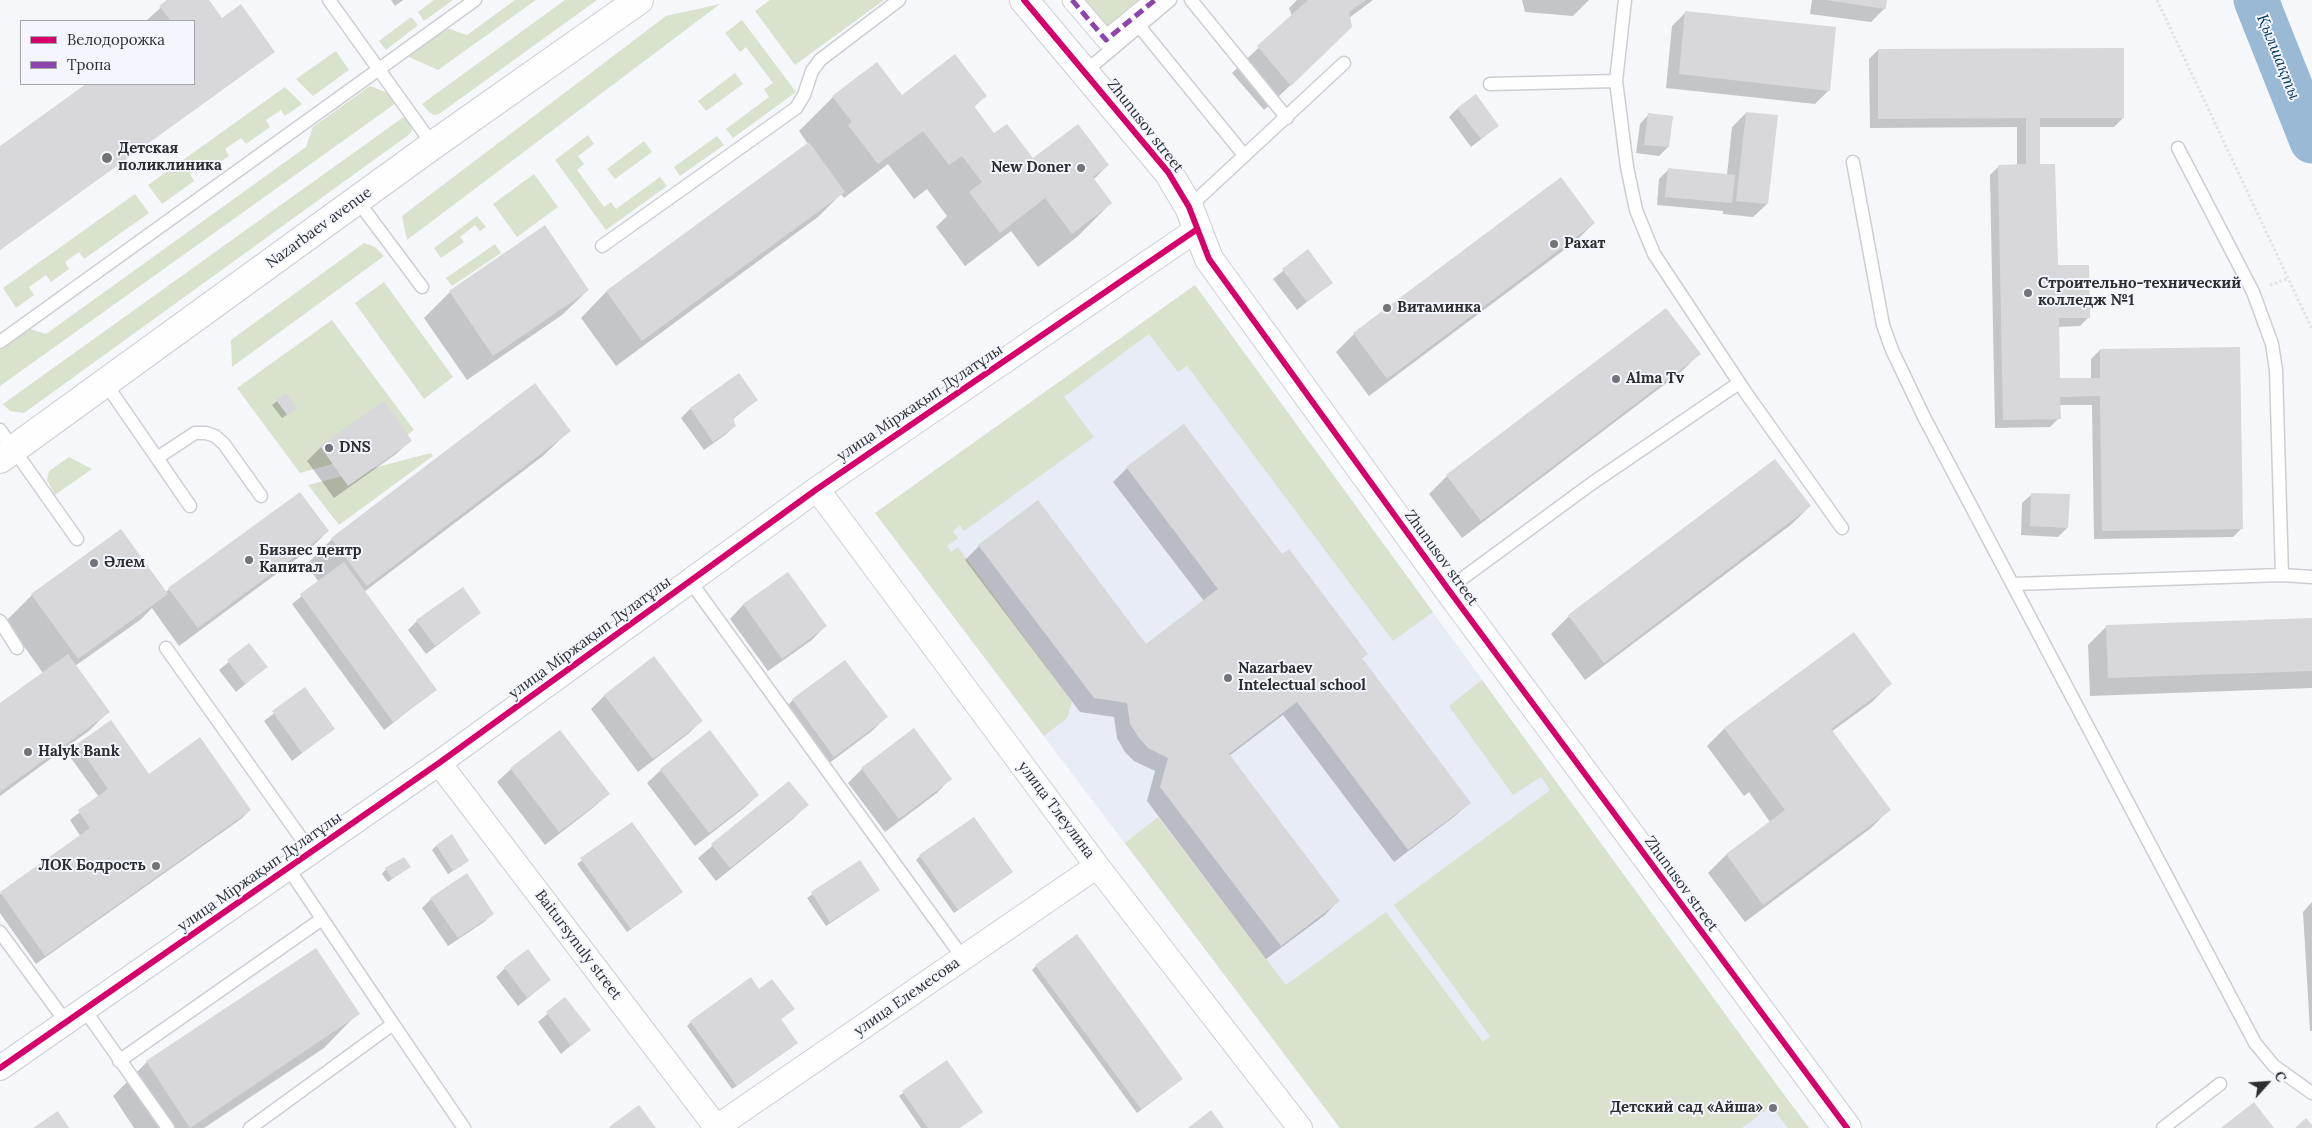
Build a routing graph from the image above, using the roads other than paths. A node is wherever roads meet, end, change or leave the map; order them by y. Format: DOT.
graph roads {
  1 [pos="329,0"];
  2 [pos="475,0"];
  3 [pos="639,0"];
  4 [pos="899,0"];
  5 [pos="1024,0"];
  6 [pos="1072,0"];
  7 [pos="1155,0"];
  8 [pos="1170,0"];
  9 [pos="1191,0"];
  10 [pos="1625,0"];
  11 [pos="1139,26"];
  12 [pos="1344,63"];
  13 [pos="379,69"];
  14 [pos="1086,71"];
  15 [pos="1616,81"];
  16 [pos="1490,84"];
  17 [pos="1287,118"];
  18 [pos="433,145"];
  19 [pos="2178,148"];
  20 [pos="1244,155"];
  21 [pos="1853,162"];
  22 [pos="357,200"];
  23 [pos="1193,219"];
  24 [pos="602,246"];
  25 [pos="422,287"];
  26 [pos="0,342"];
  27 [pos="1739,383"];
  28 [pos="106,384"];
  29 [pos="4,446"];
  30 [pos="157,458"];
  31 [pos="817,489"];
  32 [pos="261,496"];
  33 [pos="190,506"];
  34 [pos="1842,528"];
  35 [pos="77,539"];
  36 [pos="2282,575"];
  37 [pos="2312,577"];
  38 [pos="690,581"];
  39 [pos="2014,584"];
  40 [pos="1448,589"];
  41 [pos="0,621"];
  42 [pos="17,648"];
  43 [pos="166,648"];
  44 [pos="439,763"];
  45 [pos="311,852"];
  46 [pos="1097,866"];
  47 [pos="288,868"];
  48 [pos="322,919"];
  49 [pos="0,932"];
  50 [pos="963,958"];
  51 [pos="75,1015"];
  52 [pos="393,1024"];
  53 [pos="120,1061"];
  54 [pos="0,1068"];
  55 [pos="2220,1084"];
  56 [pos="2312,1093"];
  57 [pos="168,1128"];
  58 [pos="250,1128"];
  59 [pos="464,1128"];
  60 [pos="717,1128"];
  61 [pos="1300,1128"];
  62 [pos="1847,1128"];
  63 [pos="2163,1128"];
  1 -- 13 [label="lane"];
  2 -- 13 [label="lane"];
  3 -- 18 [label="main road, Nazarbaev avenue"];
  4 -- 24 [label="lane"];
  5 -- 14 [label="main road, Zhunusov street"];
  6 -- 7 [label="street"];
  8 -- 11 [label="lane"];
  9 -- 17 [label="lane"];
  10 -- 15 [label="lane"];
  11 -- 14 [label="lane"];
  11 -- 20 [label="lane"];
  12 -- 17 [label="lane"];
  13 -- 18 [label="lane"];
  13 -- 26 [label="lane"];
  14 -- 23 [label="main road, Zhunusov street"];
  15 -- 16 [label="lane"];
  15 -- 27 [label="lane"];
  17 -- 20 [label="lane"];
  18 -- 22 [label="main road, Nazarbaev avenue"];
  19 -- 36 [label="lane"];
  20 -- 23 [label="lane"];
  21 -- 39 [label="lane"];
  22 -- 25 [label="lane"];
  22 -- 28 [label="main road, Nazarbaev avenue"];
  23 -- 31 [label="street, улица Міржақып Дулатұлы"];
  23 -- 40 [label="main road, Zhunusov street"];
  27 -- 34 [label="lane"];
  27 -- 40 [label="lane"];
  28 -- 29 [label="main road, Nazarbaev avenue"];
  28 -- 30 [label="lane"];
  29 -- 35 [label="lane"];
  30 -- 32 [label="lane"];
  30 -- 33 [label="lane"];
  31 -- 38 [label="street, улица Міржақып Дулатұлы"];
  31 -- 46 [label="street, улица Тлеулина"];
  36 -- 37 [label="lane"];
  36 -- 39 [label="lane"];
  38 -- 44 [label="street, улица Міржақып Дулатұлы"];
  38 -- 50 [label="lane"];
  39 -- 56 [label="lane"];
  40 -- 62 [label="main road, Zhunusov street"];
  41 -- 42 [label="lane"];
  43 -- 45 [label="lane"];
  44 -- 45 [label="street, улица Міржақып Дулатұлы"];
  44 -- 60 [label="street, Baitursynuly street"];
  45 -- 47 [label="street, улица Міржақып Дулатұлы"];
  46 -- 50 [label="street, улица Елемесова"];
  46 -- 61 [label="street, улица Тлеулина"];
  47 -- 48 [label="lane"];
  47 -- 51 [label="street, улица Міржақып Дулатұлы"];
  48 -- 52 [label="lane"];
  48 -- 53 [label="lane"];
  49 -- 51 [label="lane"];
  50 -- 60 [label="street, улица Елемесова"];
  51 -- 53 [label="lane"];
  51 -- 54 [label="street, улица Міржақып Дулатұлы"];
  52 -- 58 [label="lane"];
  52 -- 59 [label="lane"];
  53 -- 57 [label="lane"];
  55 -- 63 [label="lane"];
}
